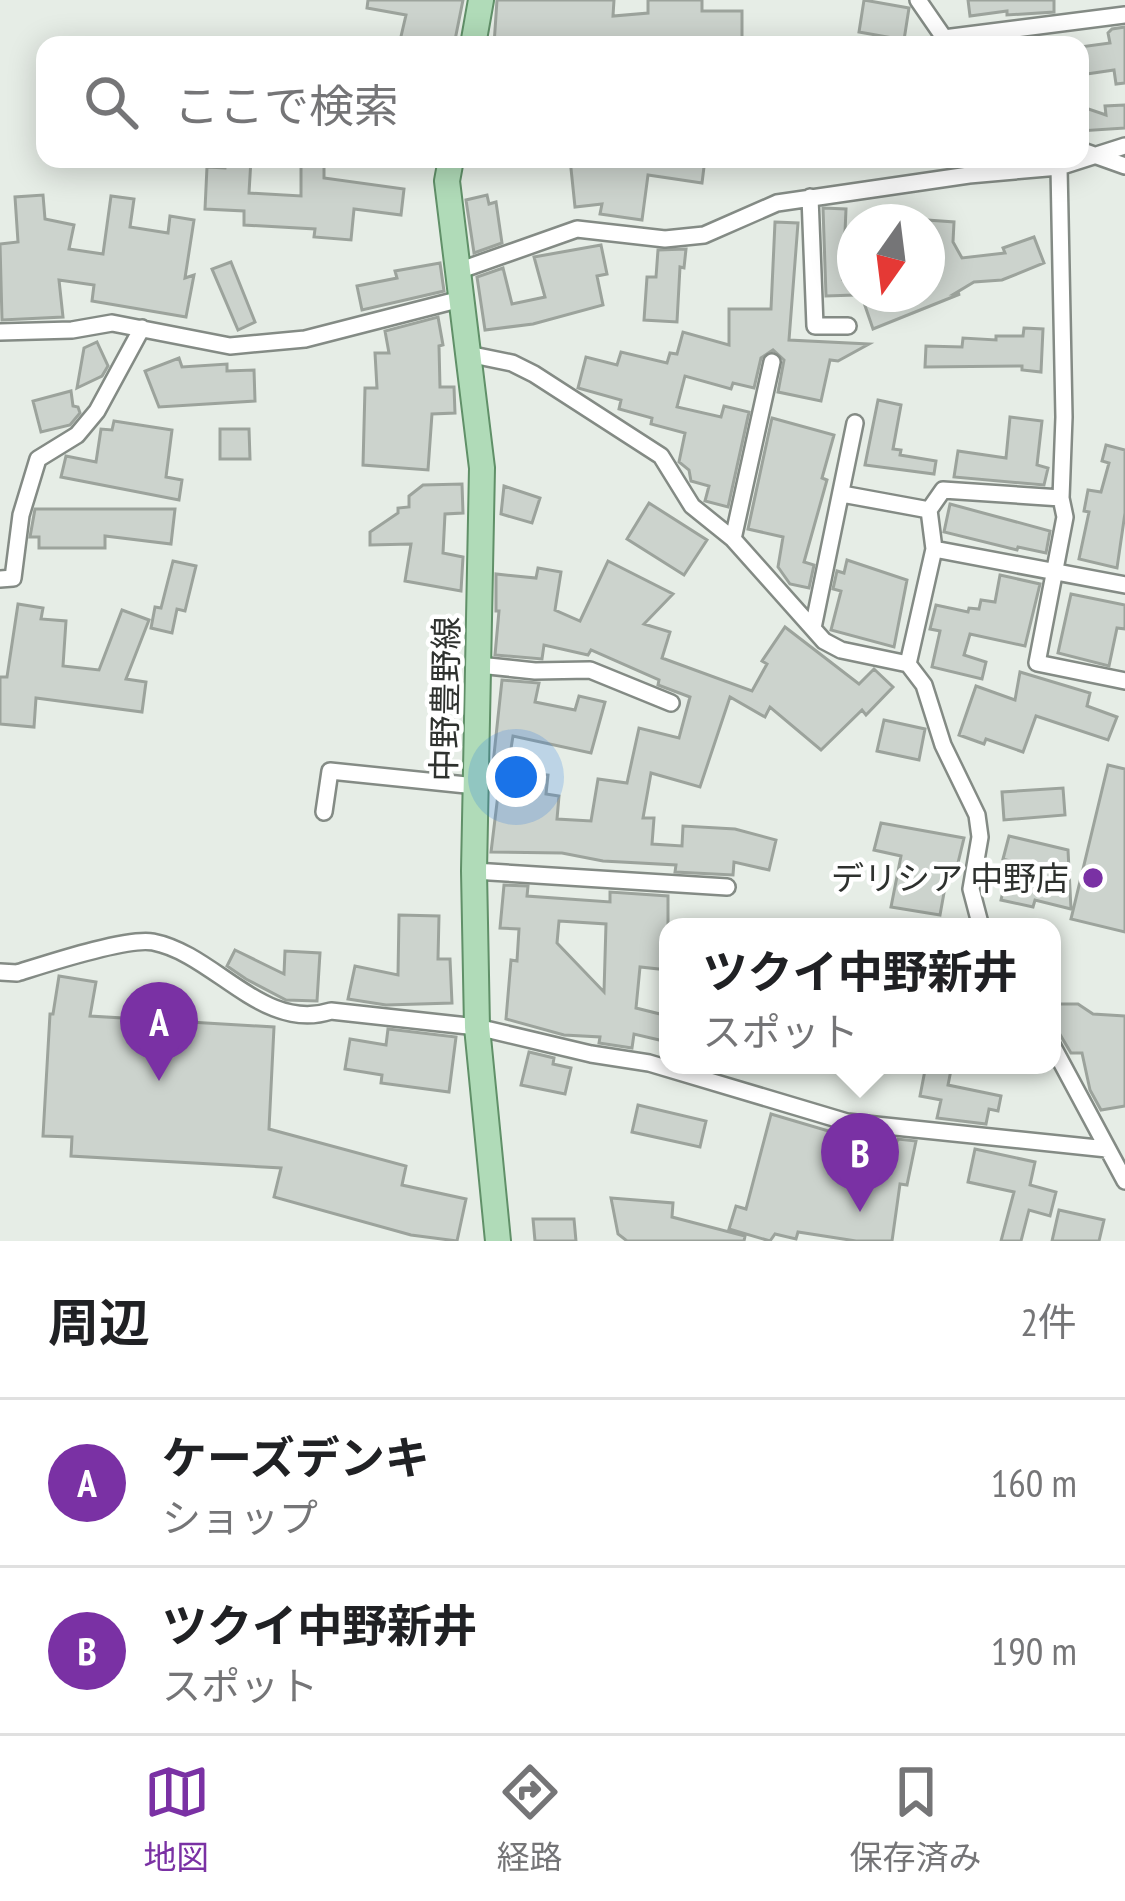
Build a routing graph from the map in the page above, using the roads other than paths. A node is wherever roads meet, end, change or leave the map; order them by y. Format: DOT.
graph roads {
  1 [pos="481,0"];
  2 [pos="918,0"];
  3 [pos="1125,15"];
  4 [pos="475,36"];
  5 [pos="943,36"];
  6 [pos="980,36"];
  7 [pos="1125,146"];
  8 [pos="1089,153"];
  9 [pos="1089,153"];
  10 [pos="1125,166"];
  11 [pos="449,168"];
  12 [pos="1050,168"];
  13 [pos="1058,168"];
  14 [pos="810,197"];
  15 [pos="458,271"];
  16 [pos="461,299"];
  17 [pos="848,326"];
  18 [pos="142,328"];
  19 [pos="0,332"];
  20 [pos="468,354"];
  21 [pos="772,362"];
  22 [pos="855,422"];
  23 [pos="842,494"];
  24 [pos="1061,498"];
  25 [pos="929,510"];
  26 [pos="733,539"];
  27 [pos="934,549"];
  28 [pos="1055,572"];
  29 [pos="0,579"];
  30 [pos="1125,585"];
  31 [pos="814,628"];
  32 [pos="908,664"];
  33 [pos="479,665"];
  34 [pos="1125,681"];
  35 [pos="671,703"];
  36 [pos="476,786"];
  37 [pos="324,812"];
  38 [pos="474,872"];
  39 [pos="727,887"];
  40 [pos="978,918"];
  41 [pos="0,972"];
  42 [pos="477,1027"];
  43 [pos="1061,1062"];
  44 [pos="659,1066"];
  45 [pos="688,1074"];
  46 [pos="1107,1149"];
  47 [pos="1125,1181"];
  48 [pos="498,1241"];
  1 -- 4 [label="main road"];
  2 -- 5 [label="street"];
  3 -- 6 [label="street"];
  7 -- 8 [label="street"];
  9 -- 10 [label="street"];
  11 -- 15 [label="main road, 中野豊野線"];
  12 -- 14 [label="street"];
  13 -- 24 [label="street"];
  14 -- 15 [label="street"];
  14 -- 17 [label="street"];
  15 -- 16 [label="main road, 中野豊野線"];
  16 -- 18 [label="street"];
  16 -- 20 [label="main road, 中野豊野線"];
  18 -- 19 [label="street"];
  18 -- 29 [label="street"];
  20 -- 26 [label="street"];
  20 -- 33 [label="main road, 中野豊野線"];
  21 -- 26 [label="street"];
  22 -- 23 [label="street"];
  23 -- 25 [label="street"];
  23 -- 31 [label="street"];
  24 -- 25 [label="street"];
  24 -- 28 [label="street"];
  25 -- 27 [label="street"];
  26 -- 31 [label="street"];
  27 -- 28 [label="street"];
  27 -- 32 [label="street"];
  28 -- 30 [label="street"];
  28 -- 34 [label="street"];
  31 -- 32 [label="street"];
  32 -- 40 [label="street"];
  33 -- 35 [label="street"];
  33 -- 36 [label="main road, 中野豊野線"];
  36 -- 37 [label="street"];
  36 -- 38 [label="main road, 中野豊野線"];
  38 -- 39 [label="street"];
  38 -- 42 [label="main road, 中野豊野線"];
  41 -- 42 [label="street"];
  42 -- 44 [label="street"];
  42 -- 48 [label="main road, 中野豊野線"];
  43 -- 46 [label="street"];
  45 -- 46 [label="street"];
  46 -- 47 [label="street"];
}
